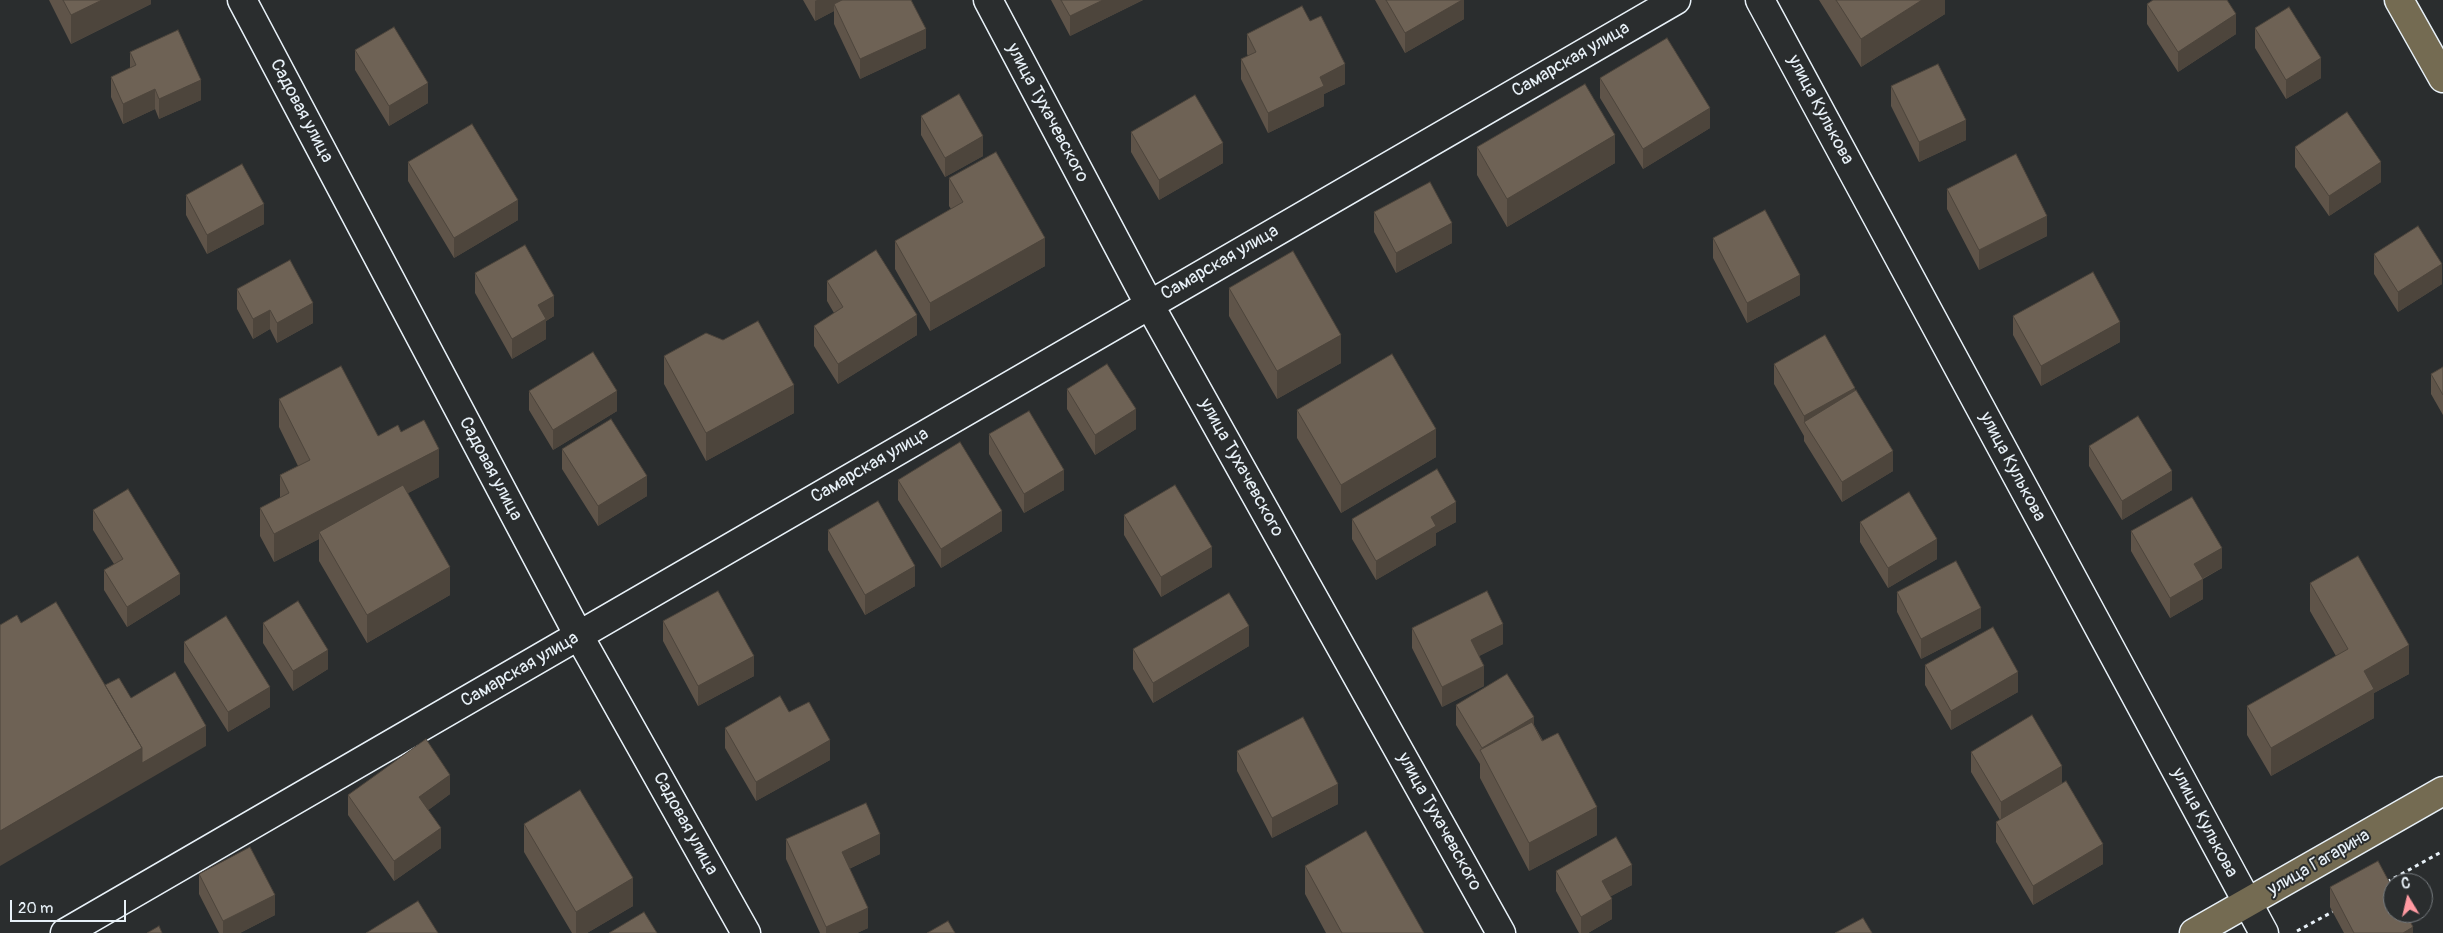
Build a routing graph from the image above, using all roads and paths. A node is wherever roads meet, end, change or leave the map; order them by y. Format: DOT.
graph roads {
  1 [pos="242,0"];
  2 [pos="988,0"];
  3 [pos="1676,0"];
  4 [pos="1760,0"];
  5 [pos="2399,0"];
  6 [pos="2443,78"];
  7 [pos="1150,304"];
  8 [pos="579,636"];
  9 [pos="2443,791"];
  10 [pos="2443,851"];
  11 [pos="2382,885"];
  12 [pos="2247,904"];
  13 [pos="2338,909"];
  14 [pos="65,933"];
  15 [pos="746,933"];
  16 [pos="1501,933"];
  17 [pos="2194,933"];
  18 [pos="2264,933"];
  19 [pos="2295,933"];
  1 -- 8 [label="street, Садовая улица"];
  2 -- 7 [label="street, улица Тухачевского"];
  3 -- 7 [label="street, Самарская улица"];
  4 -- 12 [label="street, улица Кулькова"];
  5 -- 6 [label="main road"];
  7 -- 8 [label="street, Самарская улица"];
  7 -- 16 [label="street, улица Тухачевского"];
  8 -- 14 [label="street, Самарская улица"];
  8 -- 15 [label="street, Садовая улица"];
  9 -- 12 [label="main road, улица Гагарина"];
  10 -- 11 [label="path"];
  12 -- 17 [label="main road, улица Гагарина"];
  12 -- 18 [label="street, улица Кулькова"];
  13 -- 19 [label="path"];
}
